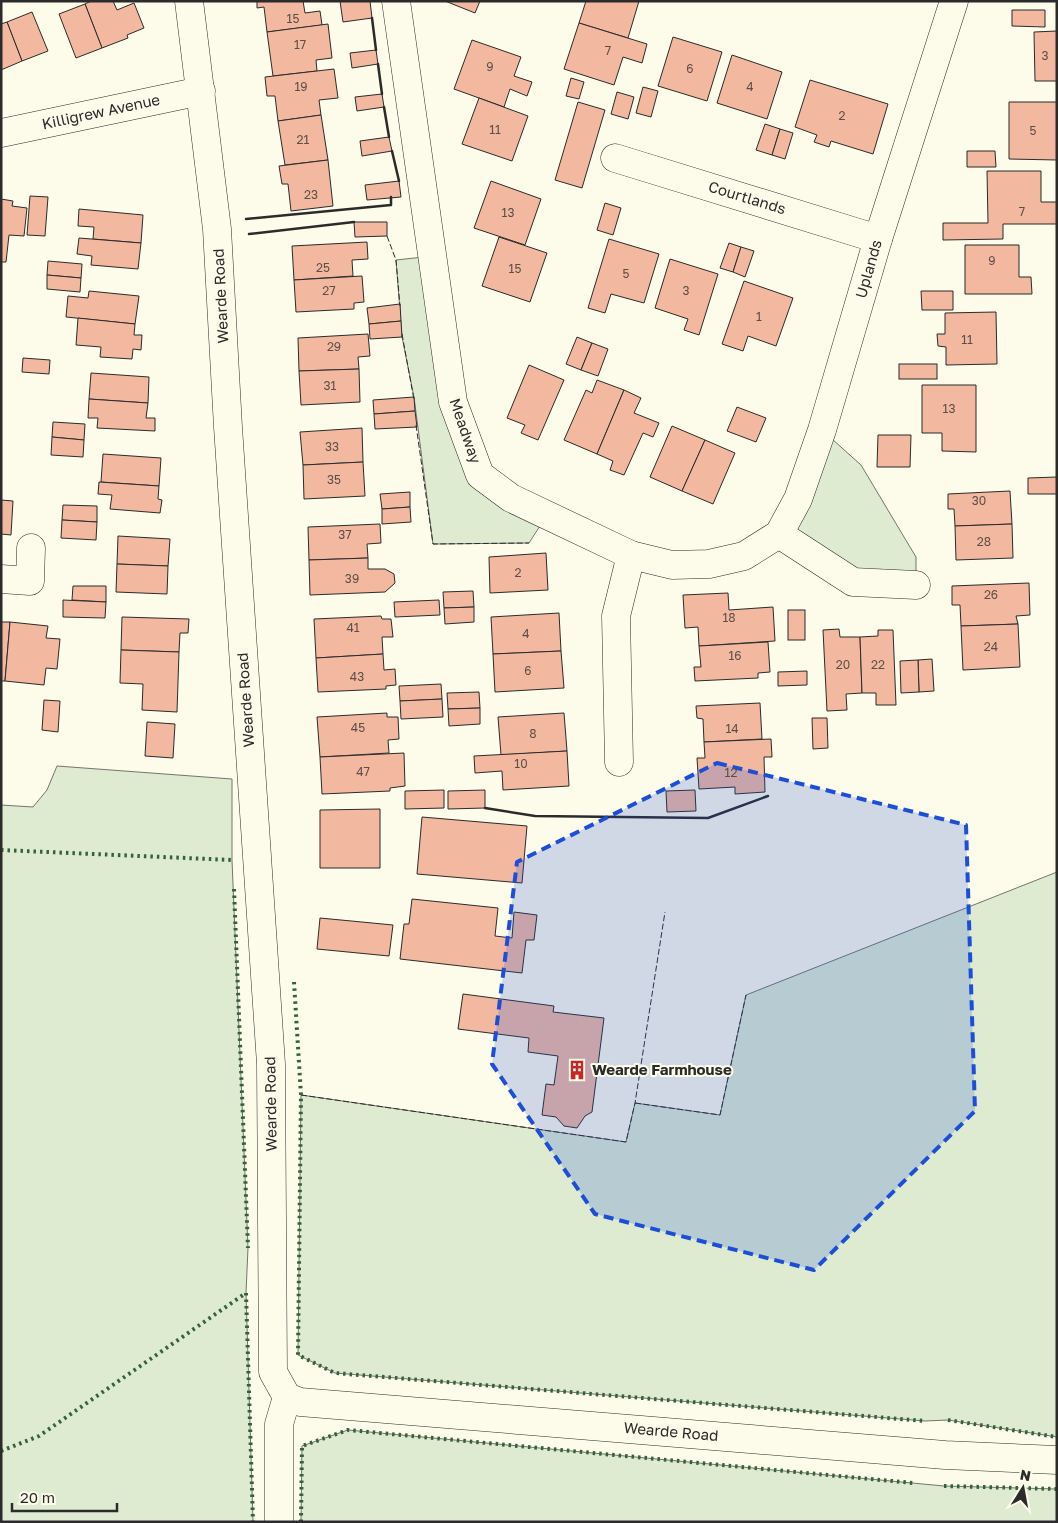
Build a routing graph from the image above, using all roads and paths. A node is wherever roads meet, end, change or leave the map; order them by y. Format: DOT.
graph roads {
  1 [pos="189,1"];
  2 [pos="396,1"];
  3 [pos="954,1"];
  4 [pos="201,91"];
  5 [pos="1,133"];
  6 [pos="615,158"];
  7 [pos="878,238"];
  8 [pos="779,534"];
  9 [pos="31,548"];
  10 [pos="631,555"];
  11 [pos="1,579"];
  12 [pos="916,585"];
  13 [pos="619,762"];
  14 [pos="287,1397"];
  15 [pos="1057,1460"];
  16 [pos="279,1522"];
  1 -- 4 [label="street, Wearde Road"];
  2 -- 10 [label="street, Meadway"];
  3 -- 7 [label="street, Uplands"];
  4 -- 5 [label="street, Killigrew Avenue"];
  4 -- 14 [label="street, Wearde Road"];
  6 -- 7 [label="street, Courtlands"];
  7 -- 8 [label="street, Uplands"];
  8 -- 10 [label="street, Meadway"];
  8 -- 12 [label="street"];
  9 -- 11 [label="street"];
  10 -- 13 [label="street"];
  14 -- 15 [label="street, Wearde Road"];
  14 -- 16 [label="street"];
}
